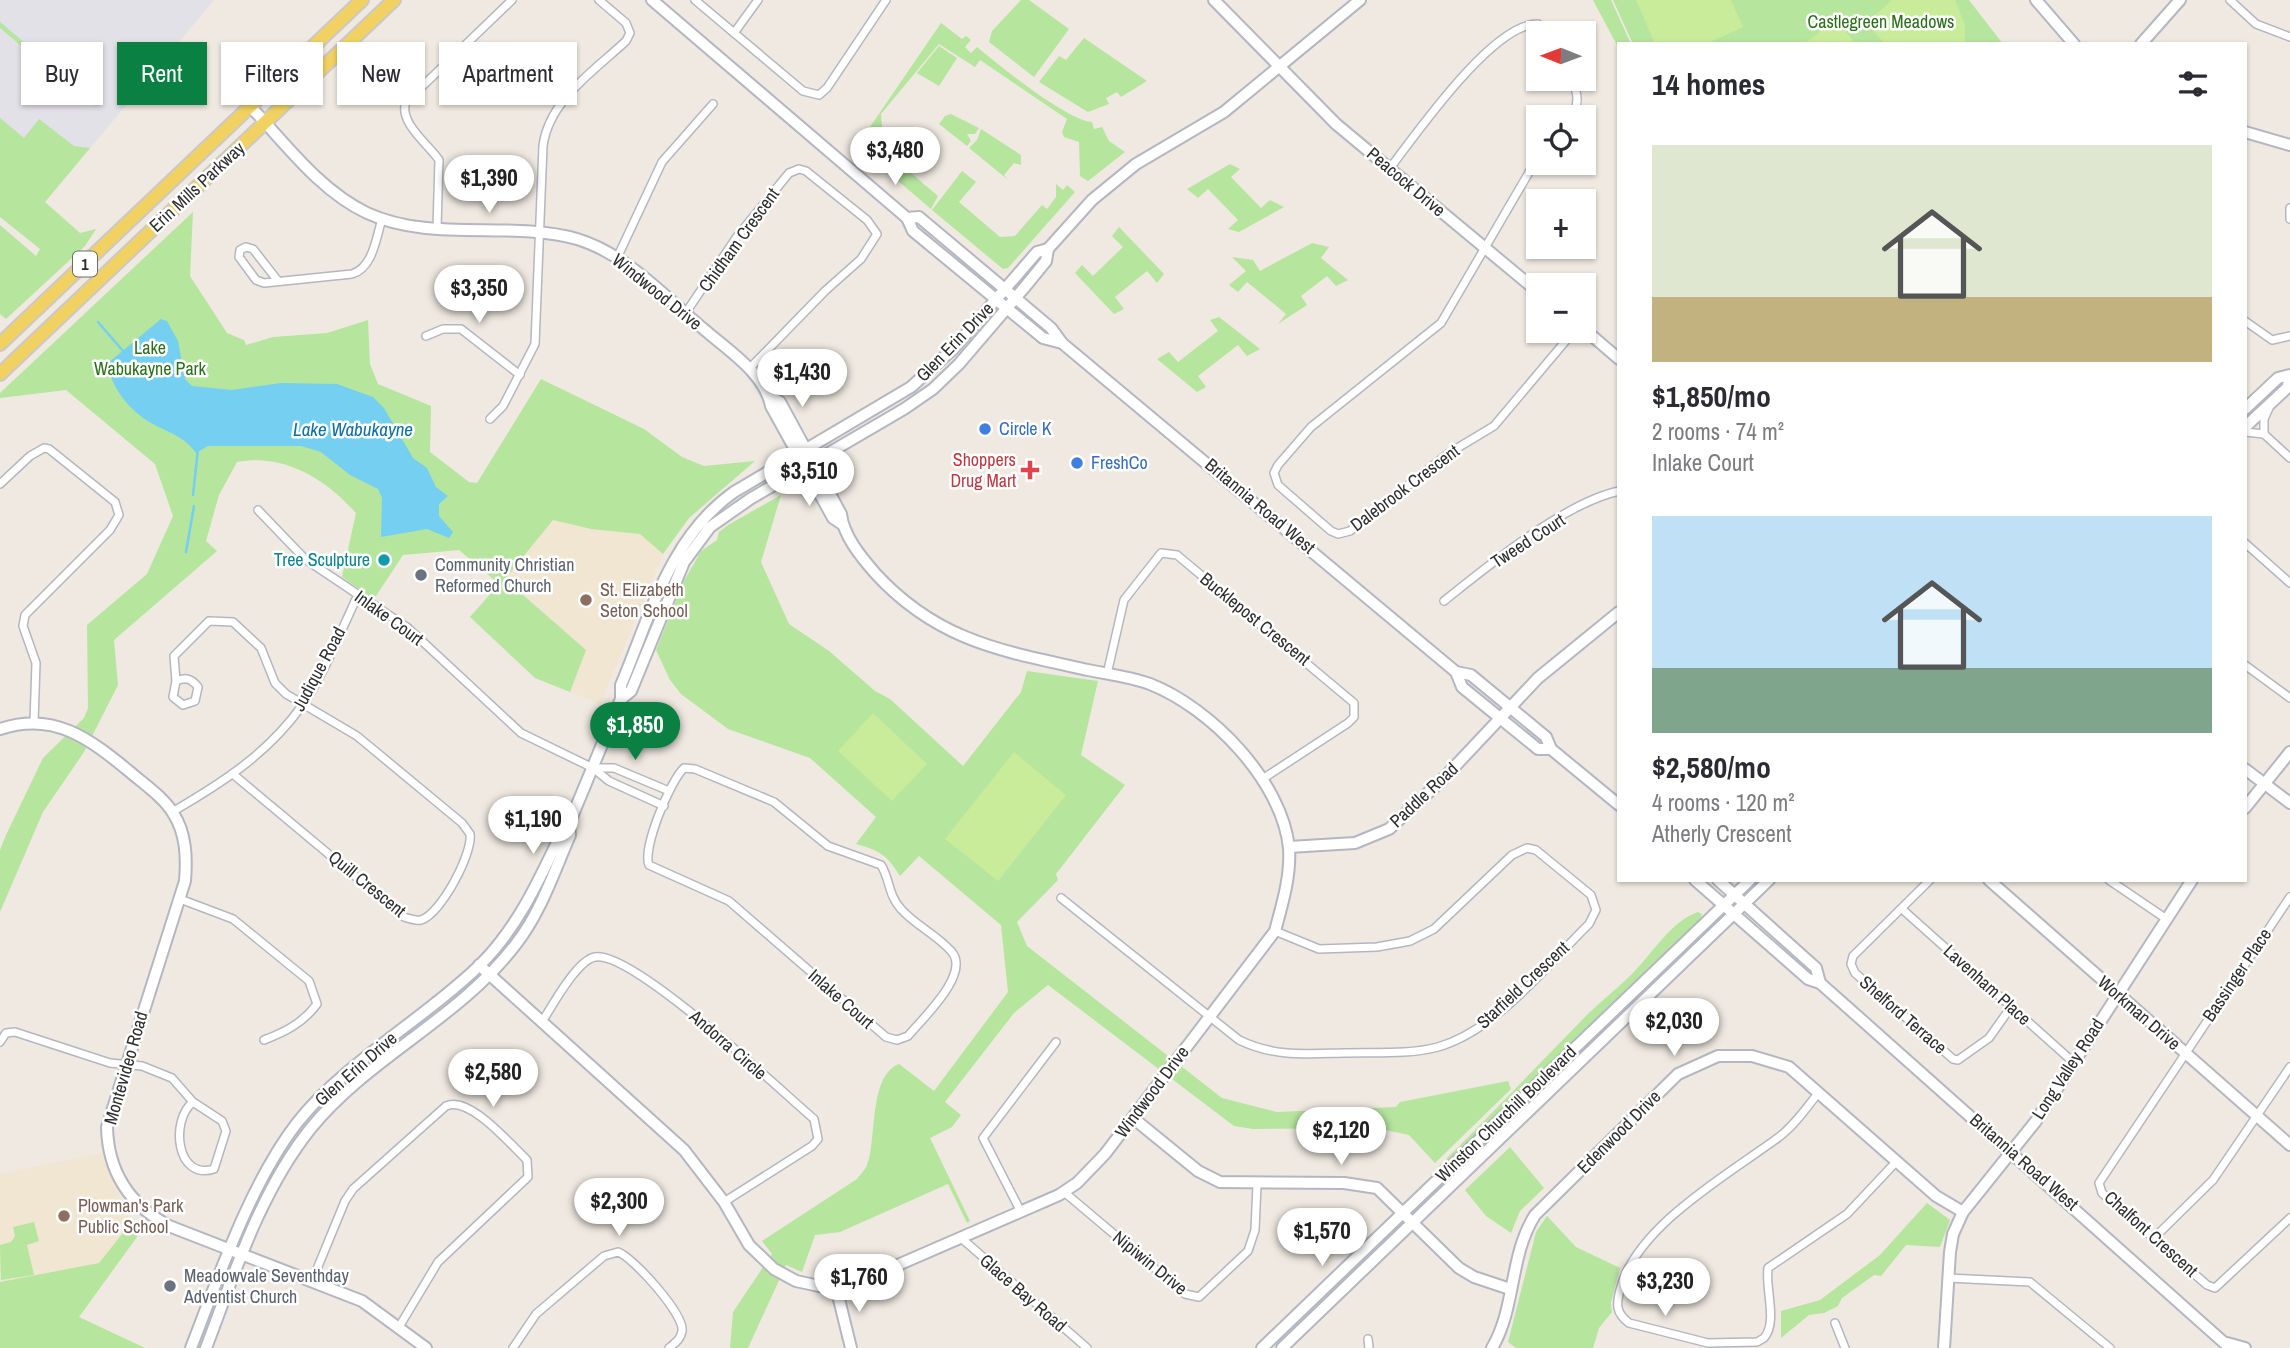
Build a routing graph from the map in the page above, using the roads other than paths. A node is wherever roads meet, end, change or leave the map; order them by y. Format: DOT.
graph roads {
  1 [pos="362,0"];
  2 [pos="394,0"];
  3 [pos="512,0"];
  4 [pos="599,0"];
  5 [pos="652,0"];
  6 [pos="695,0"];
  7 [pos="758,0"];
  8 [pos="886,0"];
  9 [pos="1214,0"];
  10 [pos="1360,0"];
  11 [pos="2036,0"];
  12 [pos="2180,0"];
  13 [pos="2230,0"];
  14 [pos="1526,26"];
  15 [pos="734,33"];
  16 [pos="2290,37"];
  17 [pos="2072,42"];
  18 [pos="2143,42"];
  19 [pos="1281,65"];
  20 [pos="713,104"];
  21 [pos="250,106"];
  22 [pos="265,122"];
  23 [pos="2247,133"];
  24 [pos="2290,145"];
  25 [pos="1390,168"];
  26 [pos="1528,175"];
  27 [pos="2290,208"];
  28 [pos="907,218"];
  29 [pos="382,219"];
  30 [pos="2290,219"];
  31 [pos="437,228"];
  32 [pos="538,233"];
  33 [pos="1048,249"];
  34 [pos="1486,250"];
  35 [pos="617,258"];
  36 [pos="278,281"];
  37 [pos="1526,282"];
  38 [pos="1006,289"];
  39 [pos="1016,298"];
  40 [pos="996,299"];
  41 [pos="1007,308"];
  42 [pos="685,314"];
  43 [pos="2247,322"];
  44 [pos="426,336"];
  45 [pos="2290,336"];
  46 [pos="1596,339"];
  47 [pos="1062,342"];
  48 [pos="1564,343"];
  49 [pos="0,344"];
  50 [pos="1617,357"];
  51 [pos="749,369"];
  52 [pos="0,374"];
  53 [pos="520,374"];
  54 [pos="2290,377"];
  55 [pos="2275,399"];
  56 [pos="2247,407"];
  57 [pos="490,419"];
  58 [pos="2247,428"];
  59 [pos="2247,430"];
  60 [pos="2264,434"];
  61 [pos="802,453"];
  62 [pos="2290,458"];
  63 [pos="809,464"];
  64 [pos="0,484"];
  65 [pos="1617,492"];
  66 [pos="258,510"];
  67 [pos="2247,544"];
  68 [pos="2290,583"];
  69 [pos="358,596"];
  70 [pos="1444,601"];
  71 [pos="657,613"];
  72 [pos="1617,614"];
  73 [pos="2247,666"];
  74 [pos="1456,672"];
  75 [pos="1107,674"];
  76 [pos="176,681"];
  77 [pos="2290,698"];
  78 [pos="303,705"];
  79 [pos="1511,708"];
  80 [pos="1501,718"];
  81 [pos="34,722"];
  82 [pos="0,729"];
  83 [pos="1551,749"];
  84 [pos="2290,752"];
  85 [pos="593,768"];
  86 [pos="2247,771"];
  87 [pos="234,775"];
  88 [pos="1264,778"];
  89 [pos="2264,784"];
  90 [pos="669,791"];
  91 [pos="1617,803"];
  92 [pos="2290,803"];
  93 [pos="2247,805"];
  94 [pos="664,806"];
  95 [pos="172,812"];
  96 [pos="569,824"];
  97 [pos="1289,848"];
  98 [pos="1697,882"];
  99 [pos="1720,882"];
  100 [pos="1747,882"];
  101 [pos="1767,882"];
  102 [pos="1928,882"];
  103 [pos="1991,882"];
  104 [pos="2112,882"];
  105 [pos="2191,882"];
  106 [pos="1734,895"];
  107 [pos="2290,897"];
  108 [pos="1062,898"];
  109 [pos="180,899"];
  110 [pos="1744,904"];
  111 [pos="1724,905"];
  112 [pos="1902,909"];
  113 [pos="1734,914"];
  114 [pos="2165,918"];
  115 [pos="1275,932"];
  116 [pos="479,965"];
  117 [pos="489,976"];
  118 [pos="1820,983"];
  119 [pos="2118,994"];
  120 [pos="2011,1007"];
  121 [pos="1209,1018"];
  122 [pos="542,1022"];
  123 [pos="264,1040"];
  124 [pos="0,1042"];
  125 [pos="1056,1042"];
  126 [pos="2185,1053"];
  127 [pos="2072,1061"];
  128 [pos="126,1064"];
  129 [pos="2290,1067"];
  130 [pos="1819,1093"];
  131 [pos="193,1102"];
  132 [pos="2257,1116"];
  133 [pos="1133,1118"];
  134 [pos="2290,1145"];
  135 [pos="2012,1151"];
  136 [pos="1896,1161"];
  137 [pos="1257,1185"];
  138 [pos="1064,1192"];
  139 [pos="724,1202"];
  140 [pos="1021,1212"];
  141 [pos="1404,1212"];
  142 [pos="1963,1212"];
  143 [pos="2290,1218"];
  144 [pos="1414,1221"];
  145 [pos="960,1237"];
  146 [pos="2154,1238"];
  147 [pos="230,1249"];
  148 [pos="243,1254"];
  149 [pos="1948,1278"];
  150 [pos="312,1281"];
  151 [pos="836,1287"];
  152 [pos="1510,1289"];
  153 [pos="1835,1323"];
  154 [pos="399,1327"];
  155 [pos="1368,1339"];
  156 [pos="2229,1345"];
  157 [pos="191,1348"];
  158 [pos="206,1348"];
  159 [pos="426,1348"];
  160 [pos="513,1348"];
  161 [pos="669,1348"];
  162 [pos="851,1348"];
  163 [pos="1087,1348"];
  164 [pos="1262,1348"];
  165 [pos="1282,1348"];
  166 [pos="1369,1348"];
  167 [pos="1492,1348"];
  168 [pos="1845,1348"];
  169 [pos="1944,1348"];
  170 [pos="2110,1348"];
  171 [pos="2245,1348"];
  1 -- 21 [label="main road, Erin Mills Parkway / 1"];
  2 -- 22 [label="main road, Erin Mills Parkway / 1"];
  3 -- 31 [label="street"];
  4 -- 32 [label="street"];
  5 -- 28 [label="street, Britannia Road West"];
  6 -- 15 [label="street"];
  7 -- 15 [label="street"];
  8 -- 15 [label="street"];
  9 -- 19 [label="street, Peacock Drive"];
  10 -- 19 [label="street, Glen Erin Drive"];
  11 -- 17 [label="street"];
  12 -- 18 [label="street"];
  13 -- 16 [label="street"];
  14 -- 25 [label="street"];
  19 -- 25 [label="street, Peacock Drive"];
  19 -- 33 [label="street, Glen Erin Drive"];
  20 -- 35 [label="street"];
  21 -- 22 [label="street, Windwood Drive"];
  21 -- 49 [label="main road, Erin Mills Parkway / 1"];
  22 -- 29 [label="street, Windwood Drive"];
  22 -- 52 [label="main road, Erin Mills Parkway / 1"];
  23 -- 24 [label="street"];
  25 -- 34 [label="street, Peacock Drive"];
  26 -- 34 [label="street, Dalebrook Crescent"];
  27 -- 30 [label="street"];
  28 -- 38 [label="street, Britannia Road West"];
  28 -- 40 [label="street, Britannia Road West"];
  29 -- 31 [label="street, Windwood Drive"];
  29 -- 36 [label="street"];
  31 -- 32 [label="street, Windwood Drive"];
  32 -- 35 [label="street, Windwood Drive"];
  32 -- 53 [label="street"];
  33 -- 38 [label="street, Glen Erin Drive"];
  33 -- 39 [label="street, Glen Erin Drive"];
  34 -- 37 [label="street, Peacock Drive"];
  34 -- 48 [label="street, Dalebrook Crescent"];
  35 -- 42 [label="street, Windwood Drive"];
  36 -- 36 [label="street"];
  38 -- 39 [label="street, Britannia Road West"];
  38 -- 40 [label="street, Glen Erin Drive"];
  39 -- 41 [label="street, Glen Erin Drive"];
  39 -- 47 [label="street, Britannia Road West"];
  40 -- 41 [label="street, Britannia Road West"];
  40 -- 61 [label="street, Glen Erin Drive"];
  41 -- 47 [label="street, Britannia Road West"];
  41 -- 63 [label="street, Glen Erin Drive"];
  42 -- 51 [label="street, Windwood Drive"];
  42 -- 51 [label="street, Chidham Crescent"];
  43 -- 45 [label="street"];
  44 -- 53 [label="street"];
  46 -- 50 [label="street"];
  47 -- 74 [label="street, Britannia Road West"];
  51 -- 61 [label="street, Windwood Drive"];
  53 -- 57 [label="street"];
  54 -- 55 [label="street"];
  54 -- 56 [label="street"];
  55 -- 58 [label="street"];
  55 -- 60 [label="street"];
  59 -- 60 [label="street"];
  60 -- 62 [label="street"];
  61 -- 63 [label="street, Windwood Drive"];
  61 -- 71 [label="street, Glen Erin Drive"];
  63 -- 71 [label="street, Glen Erin Drive"];
  63 -- 75 [label="street, Windwood Drive"];
  64 -- 81 [label="street"];
  65 -- 70 [label="street, Tweed Court"];
  66 -- 69 [label="street, Inlake Court"];
  67 -- 68 [label="street"];
  69 -- 78 [label="street, Judique Road"];
  69 -- 85 [label="street, Inlake Court"];
  71 -- 85 [label="street, Glen Erin Drive"];
  72 -- 79 [label="street, Paddle Road"];
  73 -- 77 [label="street"];
  74 -- 79 [label="street, Britannia Road West"];
  74 -- 80 [label="street, Britannia Road West"];
  75 -- 88 [label="street, Windwood Drive"];
  75 -- 88 [label="street, Bucklepost Crescent"];
  76 -- 78 [label="street, Quill Crescent"];
  78 -- 87 [label="street, Judique Road"];
  78 -- 87 [label="street, Quill Crescent"];
  79 -- 80 [label="street, Paddle Road"];
  79 -- 83 [label="street, Britannia Road West"];
  80 -- 83 [label="street, Britannia Road West"];
  80 -- 97 [label="street, Paddle Road"];
  81 -- 82 [label="street, Montevideo Road"];
  81 -- 95 [label="street, Montevideo Road"];
  83 -- 91 [label="street, Britannia Road West"];
  84 -- 89 [label="street"];
  85 -- 90 [label="street, Inlake Court"];
  85 -- 94 [label="street, Inlake Court"];
  85 -- 96 [label="street, Glen Erin Drive"];
  86 -- 89 [label="street"];
  87 -- 95 [label="street, Judique Road"];
  88 -- 97 [label="street, Windwood Drive"];
  89 -- 92 [label="street"];
  89 -- 93 [label="street"];
  90 -- 94 [label="street, Inlake Court"];
  90 -- 94 [label="street, Inlake Court"];
  95 -- 109 [label="street, Montevideo Road"];
  96 -- 116 [label="street, Glen Erin Drive"];
  96 -- 117 [label="street, Glen Erin Drive"];
  97 -- 115 [label="street, Windwood Drive"];
  98 -- 111 [label="street, Britannia Road West"];
  99 -- 106 [label="street, Britannia Road West"];
  100 -- 106 [label="street, Winston Churchill Boulevard"];
  101 -- 110 [label="street, Winston Churchill Boulevard"];
  102 -- 112 [label="street, Shelford Terrace"];
  103 -- 119 [label="street, Workman Drive"];
  104 -- 114 [label="street"];
  105 -- 114 [label="street, Long Valley Road"];
  106 -- 110 [label="street, Britannia Road West"];
  106 -- 111 [label="street, Winston Churchill Boulevard"];
  107 -- 126 [label="street, Bassinger Place"];
  108 -- 121 [label="street, Starfield Crescent"];
  109 -- 123 [label="street"];
  109 -- 128 [label="street, Montevideo Road"];
  110 -- 113 [label="street, Winston Churchill Boulevard"];
  110 -- 118 [label="street, Britannia Road West"];
  111 -- 113 [label="street, Britannia Road West"];
  111 -- 141 [label="street, Winston Churchill Boulevard"];
  112 -- 120 [label="street, Lavenham Place"];
  112 -- 120 [label="street, Shelford Terrace"];
  113 -- 118 [label="street, Britannia Road West"];
  113 -- 144 [label="street, Winston Churchill Boulevard"];
  114 -- 119 [label="street, Long Valley Road"];
  115 -- 121 [label="street, Windwood Drive"];
  115 -- 121 [label="street, Starfield Crescent"];
  116 -- 117 [label="street, Windwood Drive"];
  116 -- 147 [label="street, Glen Erin Drive"];
  117 -- 122 [label="street, Windwood Drive"];
  117 -- 148 [label="street, Glen Erin Drive"];
  118 -- 135 [label="street, Britannia Road West"];
  119 -- 126 [label="street, Workman Drive"];
  119 -- 127 [label="street, Long Valley Road"];
  120 -- 127 [label="street, Lavenham Place"];
  121 -- 133 [label="street, Windwood Drive"];
  122 -- 139 [label="street, Windwood Drive"];
  122 -- 139 [label="street, Andorra Circle"];
  124 -- 128 [label="street"];
  125 -- 140 [label="street"];
  126 -- 132 [label="street, Workman Drive"];
  126 -- 146 [label="street, Chalfont Crescent"];
  127 -- 135 [label="street, Long Valley Road"];
  128 -- 131 [label="street"];
  128 -- 147 [label="street, Montevideo Road"];
  129 -- 132 [label="street"];
  130 -- 136 [label="street, Edenwood Drive"];
  130 -- 136 [label="street"];
  130 -- 152 [label="street, Edenwood Drive"];
  131 -- 131 [label="street"];
  132 -- 134 [label="street, Workman Drive"];
  132 -- 146 [label="street"];
  133 -- 137 [label="street"];
  133 -- 138 [label="street, Windwood Drive"];
  135 -- 142 [label="street, Long Valley Road"];
  135 -- 156 [label="street, Britannia Road West"];
  136 -- 142 [label="street, Edenwood Drive"];
  137 -- 138 [label="street, Nipiwin Drive"];
  137 -- 141 [label="street"];
  138 -- 140 [label="street, Windwood Drive"];
  139 -- 151 [label="street, Windwood Drive"];
  140 -- 145 [label="street, Windwood Drive"];
  141 -- 144 [label="street"];
  141 -- 164 [label="street, Winston Churchill Boulevard"];
  142 -- 149 [label="street, Long Valley Road"];
  143 -- 146 [label="street, Chalfont Crescent"];
  144 -- 152 [label="street"];
  144 -- 165 [label="street, Winston Churchill Boulevard"];
  145 -- 151 [label="street, Windwood Drive"];
  145 -- 163 [label="street, Glace Bay Road"];
  147 -- 148 [label="street, Montevideo Road"];
  147 -- 157 [label="street, Glen Erin Drive"];
  148 -- 150 [label="street, Montevideo Road"];
  148 -- 158 [label="street, Glen Erin Drive"];
  149 -- 169 [label="street, Long Valley Road"];
  149 -- 170 [label="street"];
  150 -- 154 [label="street, Montevideo Road"];
  150 -- 154 [label="street"];
  151 -- 162 [label="street"];
  152 -- 167 [label="street, Edenwood Drive"];
  153 -- 168 [label="street"];
  154 -- 159 [label="street, Montevideo Road"];
  155 -- 166 [label="street"];
  156 -- 171 [label="street, Britannia Road West"];
  160 -- 161 [label="street"];
}
